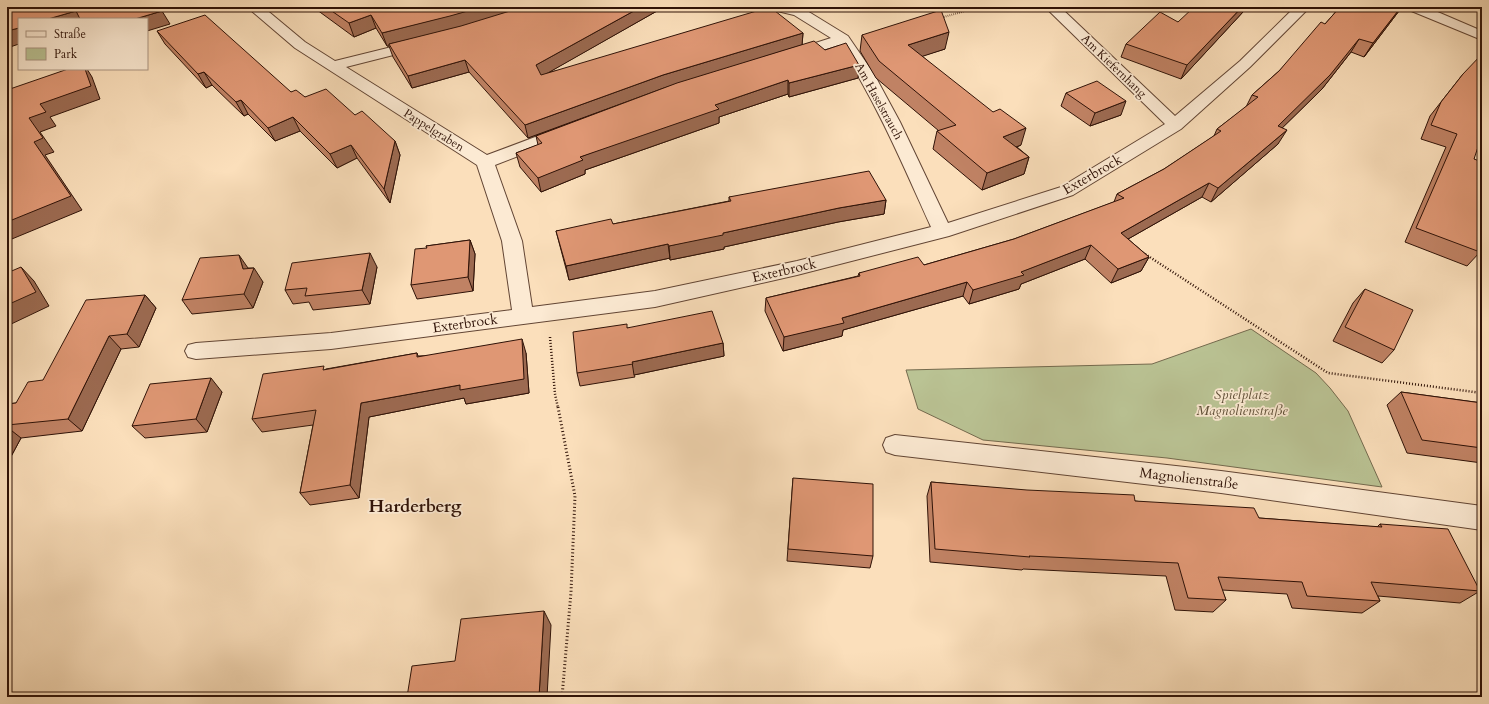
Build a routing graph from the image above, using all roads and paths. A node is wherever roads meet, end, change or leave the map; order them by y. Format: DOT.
graph roads {
  1 [pos="254,7"];
  2 [pos="778,7"];
  3 [pos="980,7"];
  4 [pos="1052,7"];
  5 [pos="1303,7"];
  6 [pos="1414,7"];
  7 [pos="935,19"];
  8 [pos="1482,36"];
  9 [pos="436,39"];
  10 [pos="843,39"];
  11 [pos="775,60"];
  12 [pos="332,66"];
  13 [pos="1175,125"];
  14 [pos="581,126"];
  15 [pos="484,162"];
  16 [pos="942,231"];
  17 [pos="1141,252"];
  18 [pos="548,312"];
  19 [pos="523,316"];
  20 [pos="196,351"];
  21 [pos="1482,393"];
  22 [pos="895,445"];
  23 [pos="1482,518"];
  24 [pos="562,697"];
  1 -- 12 [label="street, Pappelgraben"];
  2 -- 10 [label="street, Am Haselstrauch"];
  3 -- 7 [label="path"];
  4 -- 13 [label="street, Am Kiefernhang"];
  5 -- 13 [label="street, Exterbrock"];
  6 -- 8 [label="street"];
  9 -- 12 [label="street"];
  10 -- 11 [label="street"];
  10 -- 16 [label="street, Am Haselstrauch"];
  12 -- 15 [label="street, Pappelgraben"];
  13 -- 16 [label="street, Exterbrock"];
  14 -- 15 [label="street"];
  15 -- 19 [label="street"];
  16 -- 18 [label="street, Exterbrock"];
  17 -- 21 [label="path"];
  18 -- 19 [label="street, Exterbrock"];
  18 -- 24 [label="path"];
  19 -- 20 [label="street, Exterbrock"];
  22 -- 23 [label="street, Magnolienstraße"];
}
